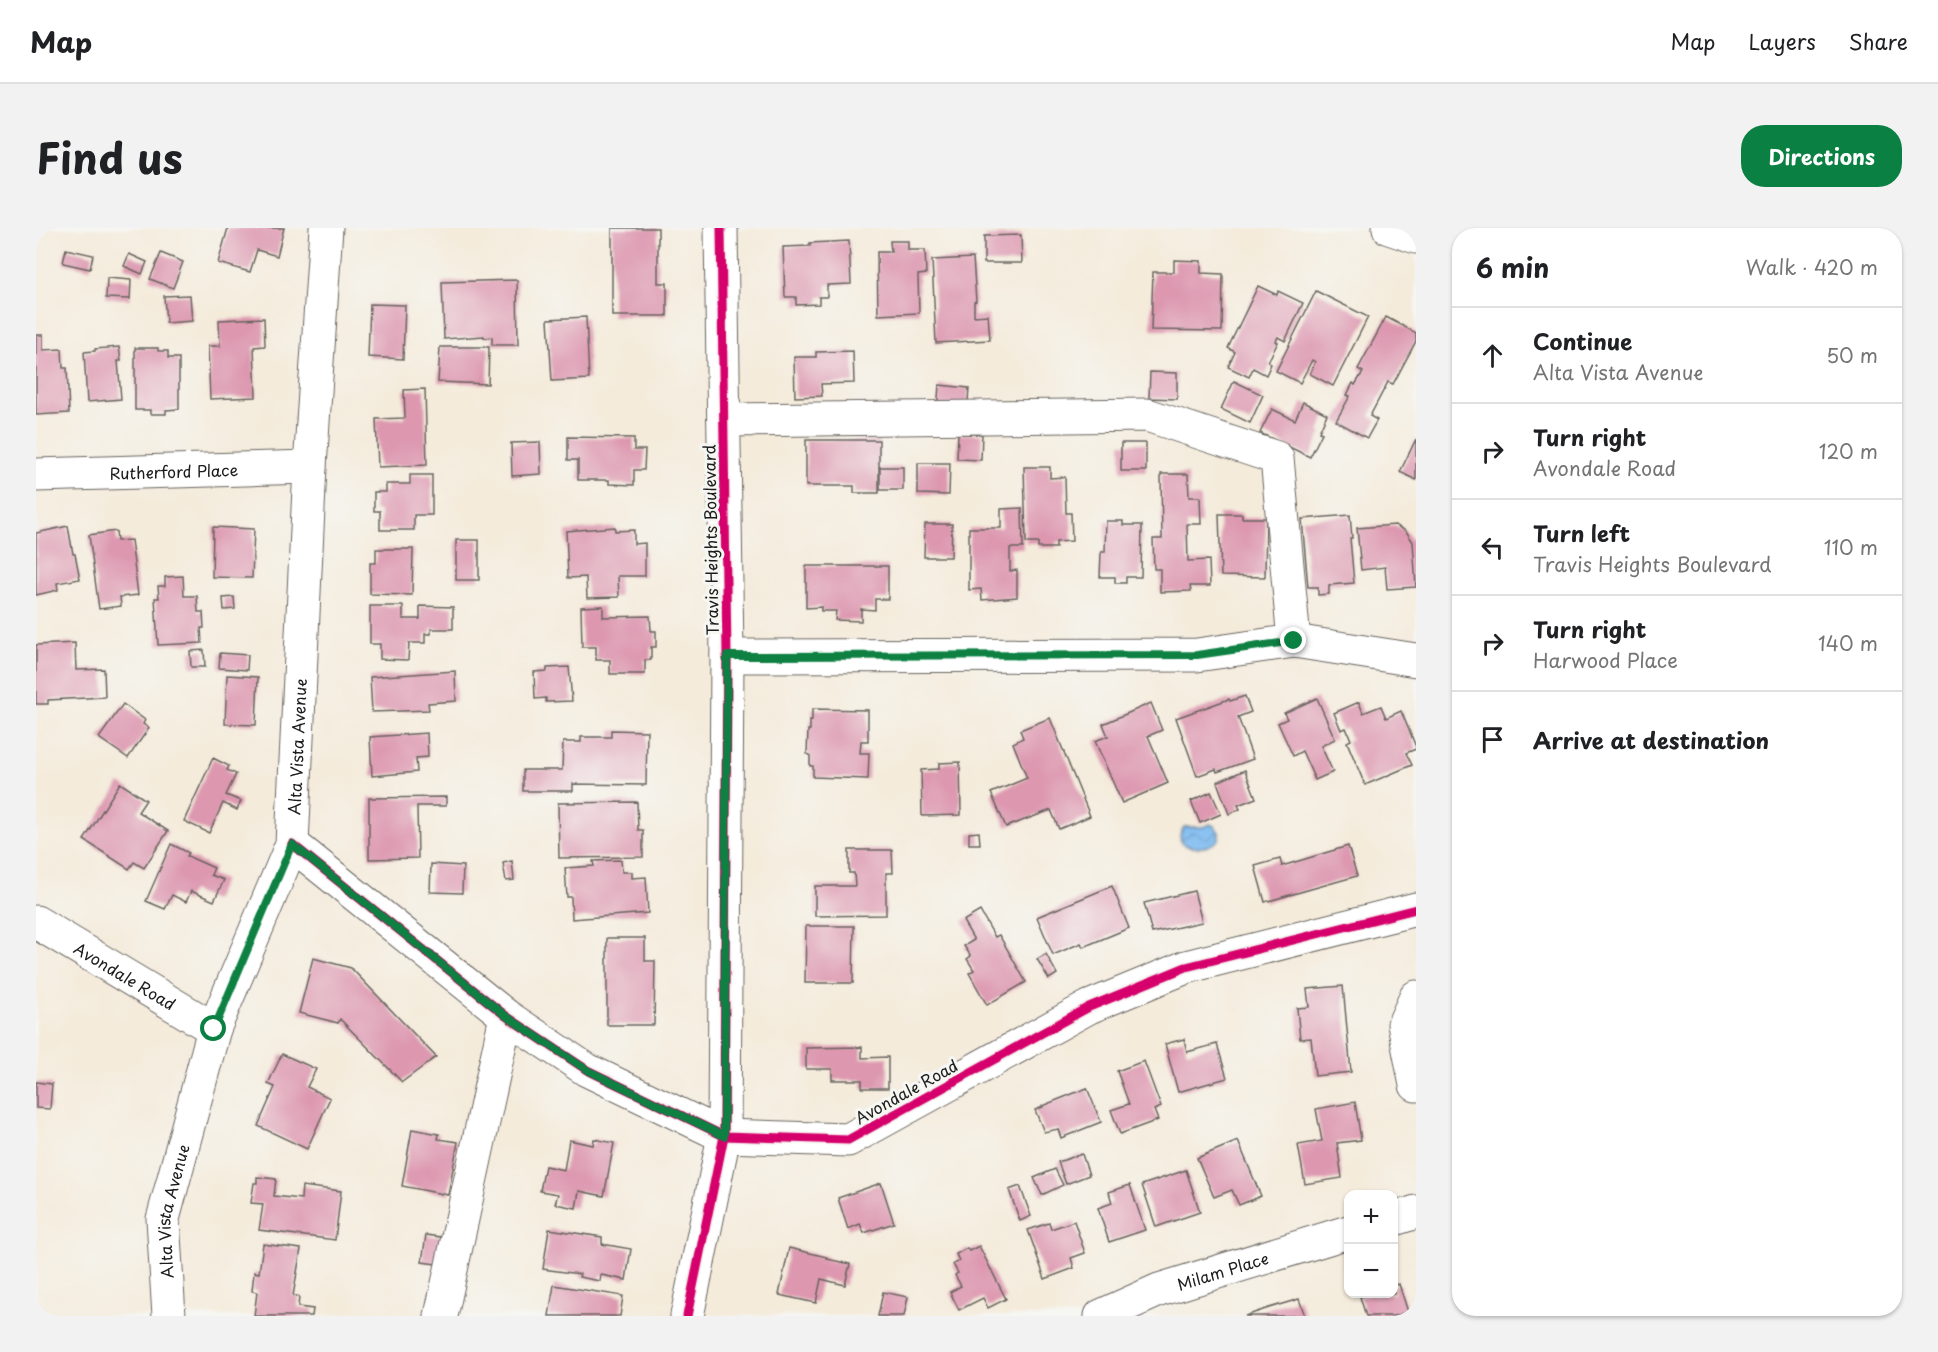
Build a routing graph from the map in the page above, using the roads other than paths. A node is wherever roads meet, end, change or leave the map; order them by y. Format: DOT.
graph roads {
  1 [pos="326,228"];
  2 [pos="721,228"];
  3 [pos="1389,228"];
  4 [pos="1416,237"];
  5 [pos="724,420"];
  6 [pos="310,467"];
  7 [pos="36,475"];
  8 [pos="1294,641"];
  9 [pos="727,656"];
  10 [pos="1416,660"];
  11 [pos="292,844"];
  12 [pos="1416,909"];
  13 [pos="36,922"];
  14 [pos="1416,997"];
  15 [pos="506,1016"];
  16 [pos="214,1029"];
  17 [pos="1416,1085"];
  18 [pos="724,1136"];
  19 [pos="1416,1212"];
  20 [pos="1398,1218"];
  21 [pos="1344,1233"];
  22 [pos="169,1316"];
  23 [pos="441,1316"];
  24 [pos="687,1316"];
  25 [pos="1101,1316"];
  1 -- 6 [label="street, Alta Vista Avenue"];
  2 -- 5 [label="street, Travis Heights Boulevard"];
  3 -- 4 [label="street"];
  5 -- 8 [label="street"];
  5 -- 9 [label="street, Travis Heights Boulevard"];
  6 -- 7 [label="street, Rutherford Place"];
  6 -- 11 [label="street, Alta Vista Avenue"];
  8 -- 9 [label="street"];
  8 -- 10 [label="street"];
  9 -- 18 [label="street, Travis Heights Boulevard"];
  11 -- 15 [label="street, Avondale Road"];
  11 -- 16 [label="street, Alta Vista Avenue"];
  12 -- 18 [label="street, Avondale Road"];
  13 -- 16 [label="street, Avondale Road"];
  14 -- 17 [label="street"];
  15 -- 18 [label="street, Avondale Road"];
  15 -- 23 [label="street"];
  16 -- 22 [label="street, Alta Vista Avenue"];
  18 -- 24 [label="street, Travis Heights Boulevard"];
  19 -- 20 [label="street"];
  21 -- 25 [label="street, Milam Place"];
}
